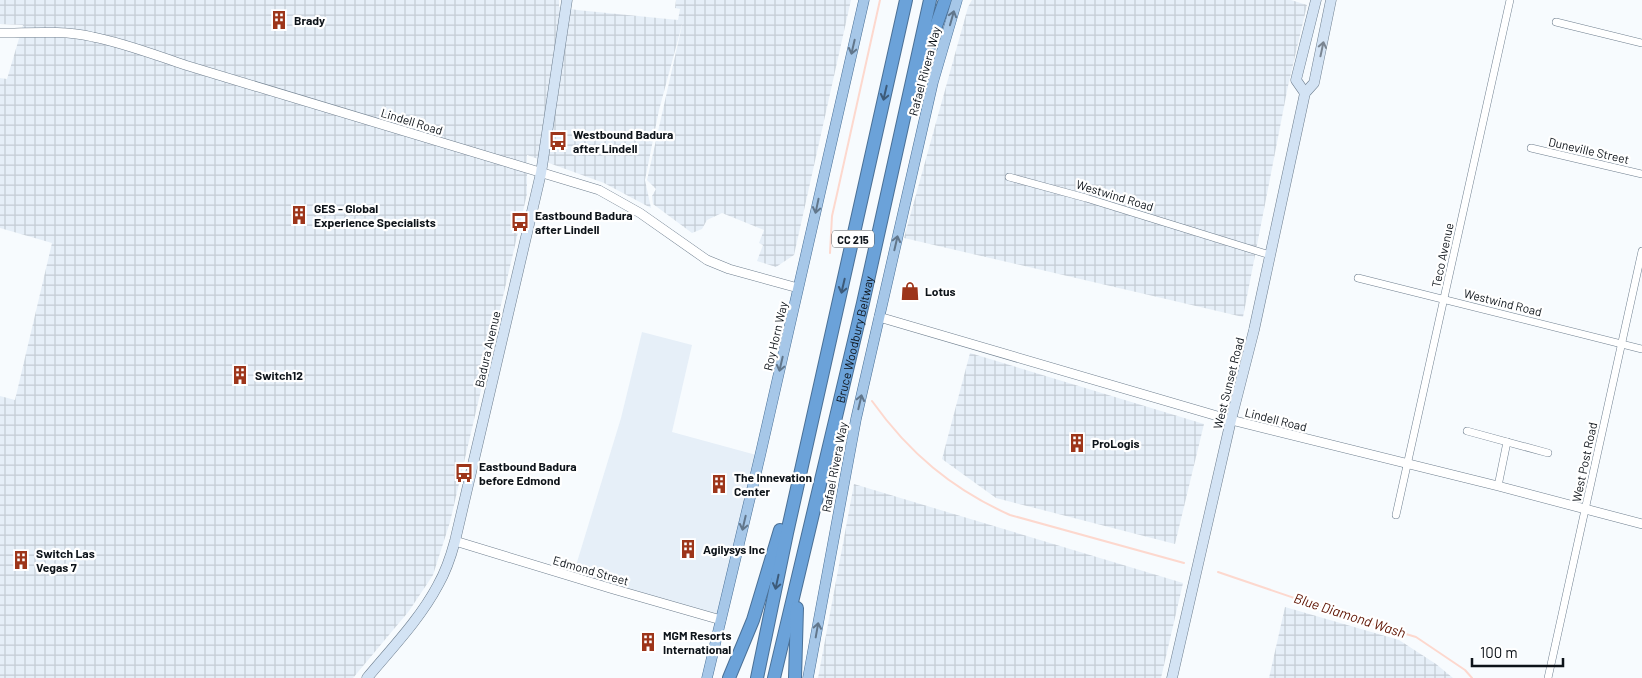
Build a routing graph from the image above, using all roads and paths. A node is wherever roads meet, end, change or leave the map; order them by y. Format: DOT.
graph roads {
  1 [pos="567,0"];
  2 [pos="864,0"];
  3 [pos="899,0"];
  4 [pos="906,0"];
  5 [pos="930,0"];
  6 [pos="945,0"];
  7 [pos="958,0"];
  8 [pos="1316,0"];
  9 [pos="1331,0"];
  10 [pos="1510,0"];
  11 [pos="1556,22"];
  12 [pos="900,28"];
  13 [pos="0,32"];
  14 [pos="1642,43"];
  15 [pos="1305,93"];
  16 [pos="1531,148"];
  17 [pos="541,173"];
  18 [pos="1642,174"];
  19 [pos="890,176"];
  20 [pos="1009,177"];
  21 [pos="1642,251"];
  22 [pos="1270,254"];
  23 [pos="1358,278"];
  24 [pos="798,288"];
  25 [pos="1443,299"];
  26 [pos="879,317"];
  27 [pos="1622,344"];
  28 [pos="1642,350"];
  29 [pos="1231,420"];
  30 [pos="1466,432"];
  31 [pos="1507,442"];
  32 [pos="806,449"];
  33 [pos="1548,453"];
  34 [pos="1407,464"];
  35 [pos="1498,486"];
  36 [pos="1585,510"];
  37 [pos="1396,515"];
  38 [pos="1642,524"];
  39 [pos="455,541"];
  40 [pos="803,553"];
  41 [pos="721,620"];
  42 [pos="367,678"];
  43 [pos="707,678"];
  44 [pos="729,678"];
  45 [pos="756,678"];
  46 [pos="774,678"];
  47 [pos="796,678"];
  48 [pos="808,678"];
  49 [pos="1172,678"];
  50 [pos="1548,678"];
  1 -- 17 [label="main road, Badura Avenue"];
  2 -- 24 [label="main road, Roy Horn Way, one-way"];
  3 -- 12 [label="highway"];
  4 -- 12 [label="highway, Bruce Woodbury Beltway / CC 215"];
  5 -- 19 [label="highway, Bruce Woodbury Beltway / CC 215"];
  6 -- 19 [label="highway"];
  26 -- 7 [label="main road, Rafael Rivera Way, one-way"];
  8 -- 15 [label="main road"];
  15 -- 9 [label="main road, West Sunset Road, one-way"];
  10 -- 25 [label="street, Teco Avenue"];
  11 -- 14 [label="street"];
  12 -- 32 [label="highway, Bruce Woodbury Beltway / CC 215, one-way"];
  13 -- 17 [label="street, Lindell Road"];
  15 -- 22 [label="main road, West Sunset Road"];
  16 -- 18 [label="street, Duneville Street"];
  17 -- 24 [label="street, Lindell Road"];
  17 -- 39 [label="main road, Badura Avenue"];
  19 -- 40 [label="highway, Bruce Woodbury Beltway / CC 215"];
  20 -- 22 [label="street, Westwind Road"];
  21 -- 27 [label="street, West Post Road"];
  22 -- 29 [label="main road, West Sunset Road"];
  23 -- 25 [label="street, Westwind Road"];
  24 -- 41 [label="main road, Roy Horn Way, one-way"];
  25 -- 27 [label="street, Westwind Road"];
  25 -- 34 [label="street, Teco Avenue"];
  26 -- 29 [label="street, Lindell Road"];
  48 -- 26 [label="main road, Rafael Rivera Way, one-way"];
  27 -- 28 [label="street, Westwind Road"];
  27 -- 36 [label="street, West Post Road"];
  29 -- 34 [label="street, Lindell Road"];
  29 -- 49 [label="main road, West Sunset Road"];
  30 -- 31 [label="street"];
  31 -- 33 [label="street"];
  31 -- 35 [label="street"];
  32 -- 44 [label="highway"];
  32 -- 45 [label="highway, Bruce Woodbury Beltway / CC 215, one-way"];
  34 -- 35 [label="street, Lindell Road"];
  34 -- 37 [label="street, Teco Avenue"];
  35 -- 36 [label="street, Lindell Road"];
  36 -- 38 [label="street, Lindell Road"];
  36 -- 50 [label="street, West Post Road"];
  39 -- 41 [label="street, Edmond Street"];
  39 -- 42 [label="main road, Badura Avenue"];
  40 -- 46 [label="highway, Bruce Woodbury Beltway / CC 215"];
  40 -- 47 [label="highway"];
  41 -- 43 [label="main road, Roy Horn Way"];
}
